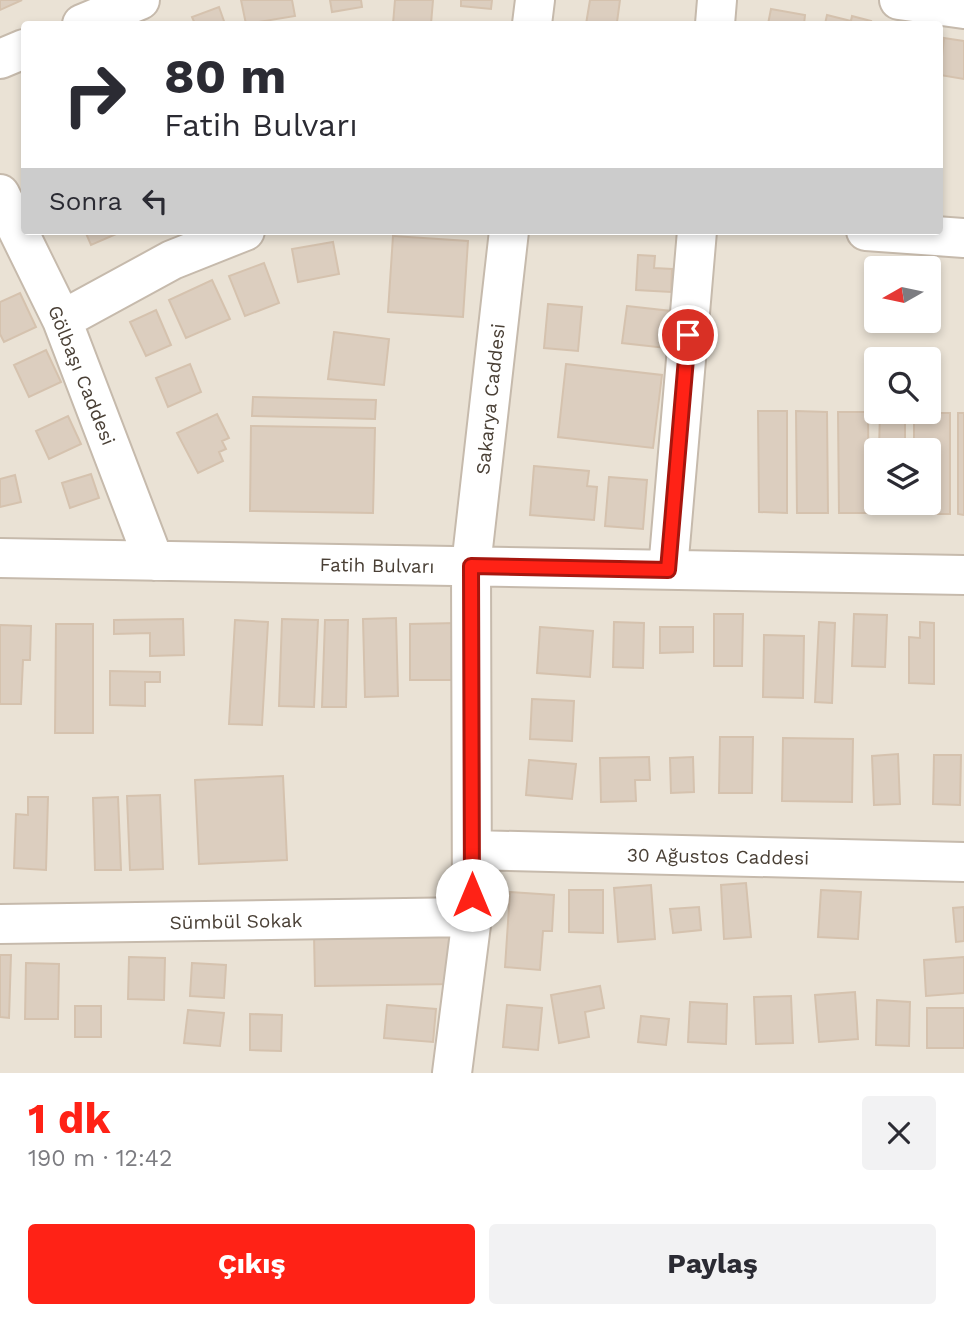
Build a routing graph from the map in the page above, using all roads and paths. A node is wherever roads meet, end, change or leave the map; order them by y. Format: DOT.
graph roads {
  1 [pos="140,0"];
  2 [pos="535,0"];
  3 [pos="718,0"];
  4 [pos="899,0"];
  5 [pos="964,9"];
  6 [pos="89,21"];
  7 [pos="532,21"];
  8 [pos="715,21"];
  9 [pos="21,50"];
  10 [pos="0,59"];
  11 [pos="0,194"];
  12 [pos="235,235"];
  13 [pos="506,235"];
  14 [pos="697,235"];
  15 [pos="922,235"];
  16 [pos="964,238"];
  17 [pos="62,320"];
  18 [pos="0,558"];
  19 [pos="154,561"];
  20 [pos="471,566"];
  21 [pos="668,570"];
  22 [pos="964,575"];
  23 [pos="472,850"];
  24 [pos="964,862"];
  25 [pos="472,917"];
  26 [pos="0,924"];
  27 [pos="452,1073"];
  1 -- 6 [label="street"];
  2 -- 7 [label="street"];
  3 -- 8 [label="street"];
  4 -- 5 [label="street"];
  9 -- 10 [label="street"];
  11 -- 17 [label="street, Gölbaşı Caddesi"];
  12 -- 17 [label="street"];
  13 -- 20 [label="street, Sakarya Caddesi"];
  14 -- 21 [label="street"];
  15 -- 16 [label="street"];
  17 -- 19 [label="street, Gölbaşı Caddesi"];
  18 -- 19 [label="street, Fatih Bulvarı"];
  19 -- 20 [label="street, Fatih Bulvarı"];
  20 -- 21 [label="street, Fatih Bulvarı"];
  20 -- 23 [label="street, Sakarya Caddesi"];
  21 -- 22 [label="street, Fatih Bulvarı"];
  23 -- 24 [label="street, 30 Ağustos Caddesi"];
  23 -- 25 [label="street, Sakarya Caddesi"];
  25 -- 26 [label="street, Sümbül Sokak"];
  25 -- 27 [label="street, Sakarya Caddesi"];
}
